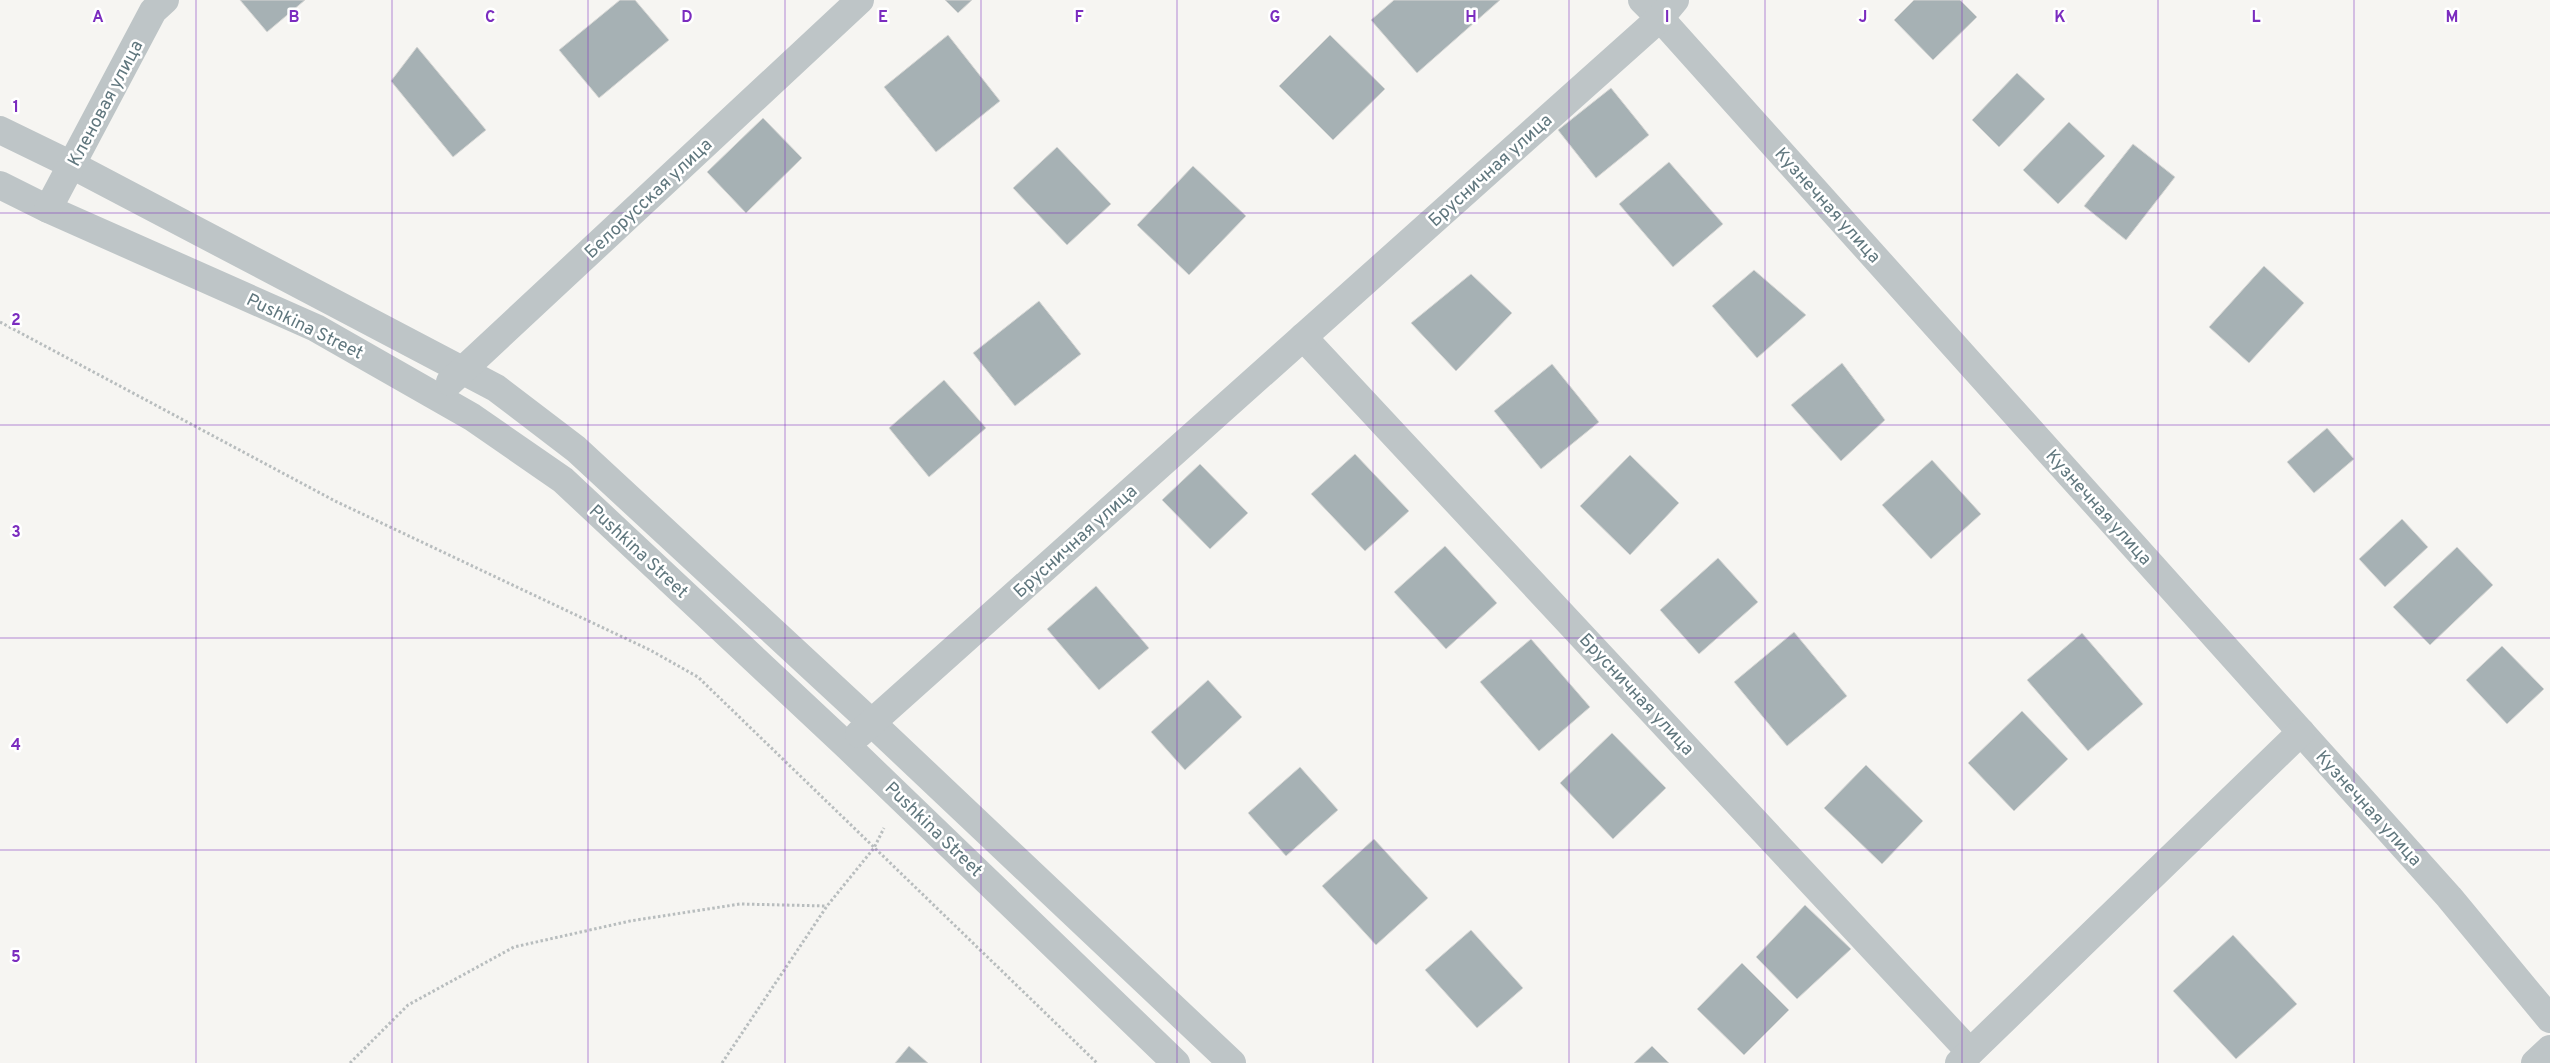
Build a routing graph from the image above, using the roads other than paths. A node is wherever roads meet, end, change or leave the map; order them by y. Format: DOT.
graph roads {
  1 [pos="165,0"];
  2 [pos="860,0"];
  3 [pos="1659,6"];
  4 [pos="0,130"];
  5 [pos="72,165"];
  6 [pos="0,185"];
  7 [pos="48,209"];
  8 [pos="1303,337"];
  9 [pos="463,370"];
  10 [pos="435,395"];
  11 [pos="872,723"];
  12 [pos="2301,732"];
  13 [pos="846,746"];
  14 [pos="2550,1019"];
  15 [pos="2550,1049"];
  16 [pos="1964,1058"];
  17 [pos="1176,1063"];
  18 [pos="1232,1063"];
  19 [pos="2535,1063"];
  1 -- 5 [label="street, Кленовая улица"];
  2 -- 9 [label="street, Белорусская улица"];
  3 -- 8 [label="street, Брусничная улица"];
  3 -- 12 [label="street, Кузнечная улица"];
  4 -- 5 [label="street"];
  5 -- 7 [label="street, Кленовая улица"];
  5 -- 9 [label="street"];
  6 -- 7 [label="street, Pushkina Street"];
  7 -- 10 [label="street, Pushkina Street"];
  8 -- 11 [label="street, Брусничная улица"];
  8 -- 16 [label="street, Брусничная улица"];
  9 -- 10 [label="street, Белорусская улица"];
  9 -- 11 [label="street"];
  10 -- 13 [label="street, Pushkina Street"];
  11 -- 13 [label="street, Брусничная улица"];
  11 -- 18 [label="street"];
  12 -- 14 [label="street, Кузнечная улица"];
  12 -- 16 [label="street"];
  13 -- 17 [label="street, Pushkina Street"];
  15 -- 19 [label="street"];
}
